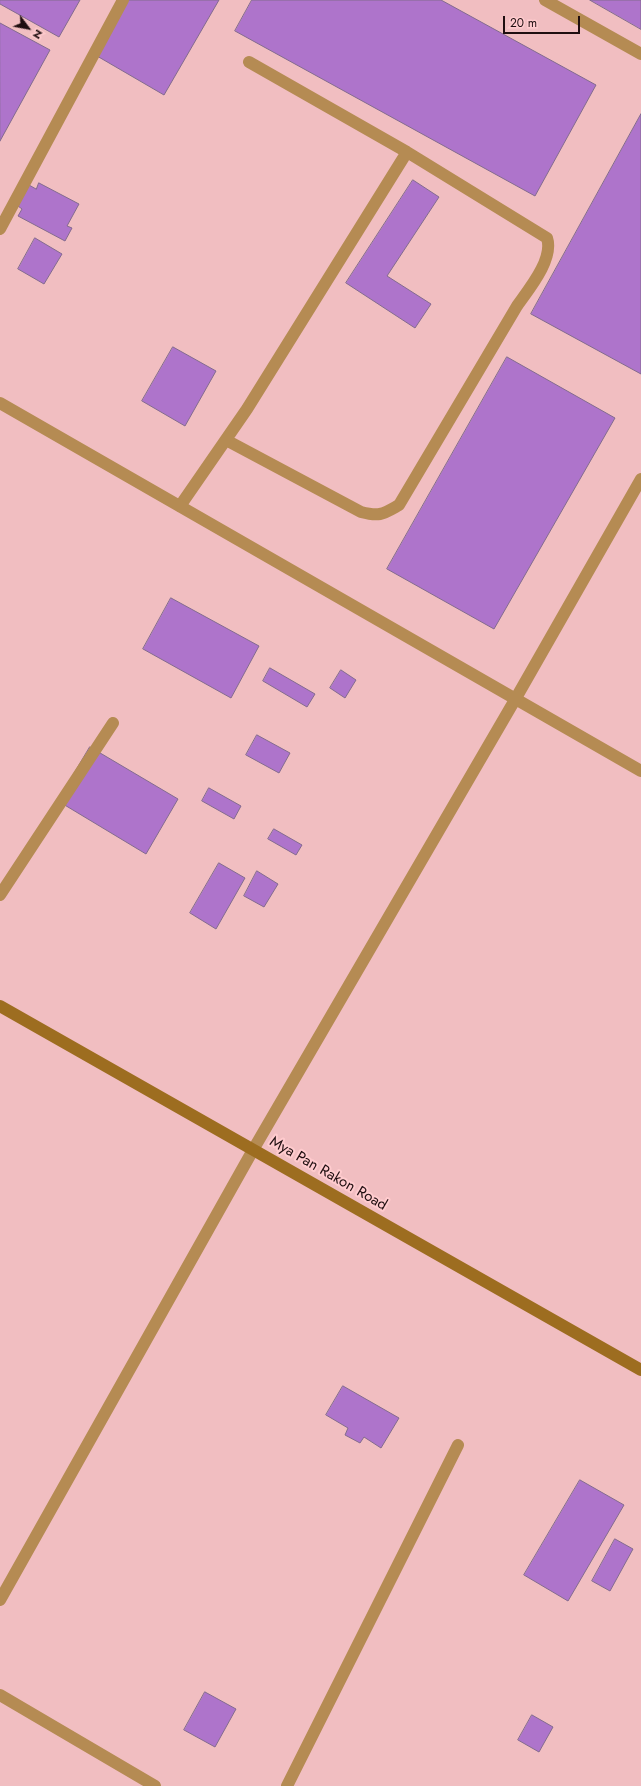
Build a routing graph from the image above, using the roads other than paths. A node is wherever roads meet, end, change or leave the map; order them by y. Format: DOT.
graph roads {
  1 [pos="123,0"];
  2 [pos="545,0"];
  3 [pos="641,54"];
  4 [pos="249,62"];
  5 [pos="407,152"];
  6 [pos="0,229"];
  7 [pos="0,403"];
  8 [pos="226,440"];
  9 [pos="641,479"];
  10 [pos="180,506"];
  11 [pos="516,698"];
  12 [pos="113,723"];
  13 [pos="641,771"];
  14 [pos="0,895"];
  15 [pos="0,1006"];
  16 [pos="253,1150"];
  17 [pos="641,1370"];
  18 [pos="458,1445"];
  19 [pos="0,1600"];
  20 [pos="0,1695"];
  21 [pos="155,1786"];
  22 [pos="287,1786"];
  1 -- 6 [label="street"];
  2 -- 3 [label="street"];
  4 -- 5 [label="street"];
  5 -- 8 [label="street"];
  5 -- 8 [label="street"];
  7 -- 10 [label="street"];
  8 -- 10 [label="street"];
  9 -- 11 [label="street"];
  10 -- 11 [label="street"];
  11 -- 13 [label="street"];
  11 -- 16 [label="street"];
  12 -- 14 [label="street"];
  15 -- 16 [label="street, Mya Pan Rakon Road"];
  16 -- 17 [label="street, Mya Pan Rakon Road"];
  16 -- 19 [label="street"];
  18 -- 22 [label="street"];
  20 -- 21 [label="street"];
}
